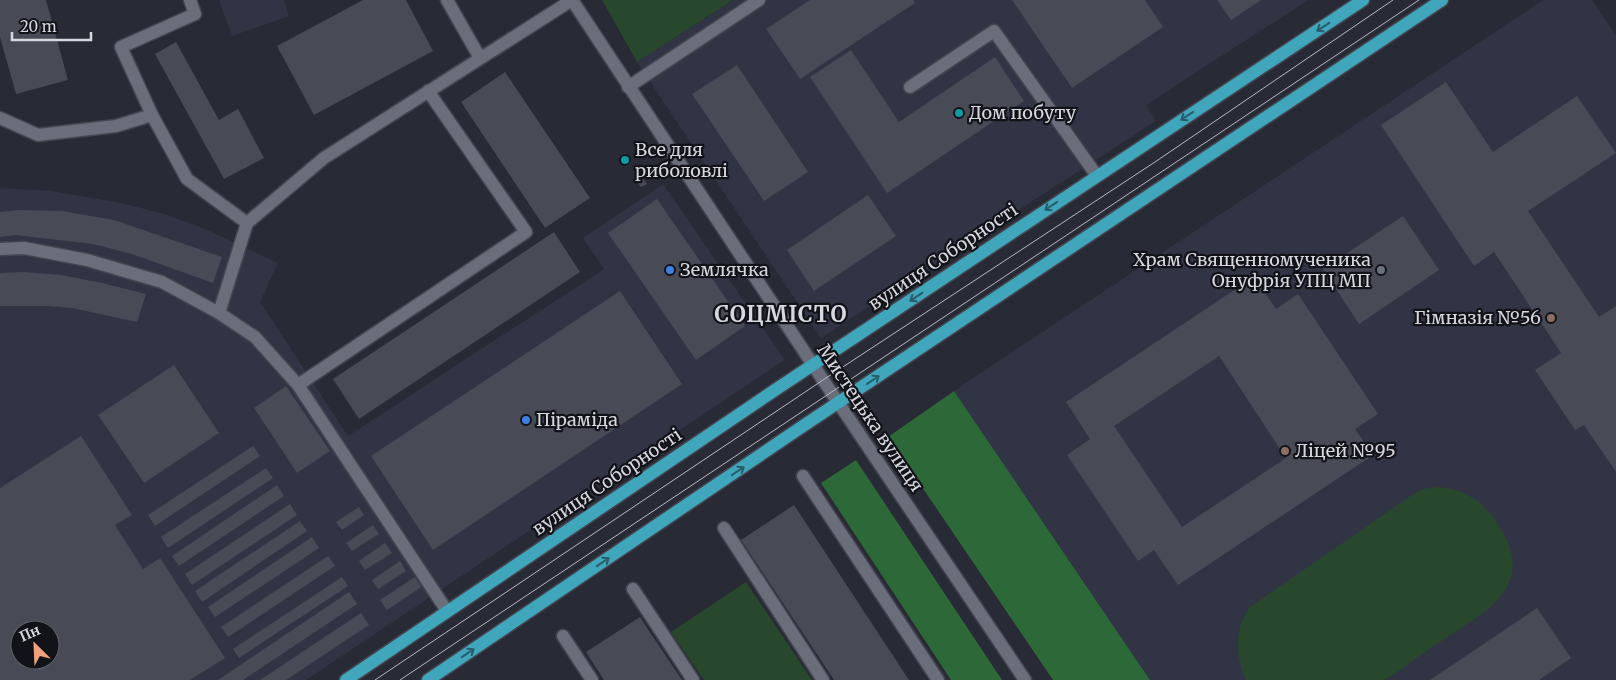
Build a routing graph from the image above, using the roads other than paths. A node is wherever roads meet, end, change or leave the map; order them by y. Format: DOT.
graph roads {
  1 [pos="190,0"];
  2 [pos="447,0"];
  3 [pos="572,0"];
  4 [pos="759,0"];
  5 [pos="1363,0"];
  6 [pos="1442,0"];
  7 [pos="480,58"];
  8 [pos="628,87"];
  9 [pos="910,87"];
  10 [pos="428,91"];
  11 [pos="152,115"];
  12 [pos="0,118"];
  13 [pos="1096,176"];
  14 [pos="247,223"];
  15 [pos="0,249"];
  16 [pos="219,313"];
  17 [pos="813,365"];
  18 [pos="298,385"];
  19 [pos="838,403"];
  20 [pos="803,476"];
  21 [pos="724,528"];
  22 [pos="633,589"];
  23 [pos="447,611"];
  24 [pos="563,636"];
  25 [pos="346,680"];
  26 [pos="428,680"];
  27 [pos="592,680"];
  28 [pos="693,680"];
  29 [pos="823,680"];
  30 [pos="938,680"];
  31 [pos="1025,680"];
  1 -- 11 [label="street"];
  2 -- 7 [label="street"];
  3 -- 7 [label="street"];
  3 -- 8 [label="street, Мистецька вулиця"];
  4 -- 8 [label="street"];
  5 -- 13 [label="main road, вулиця Соборності, one-way"];
  19 -- 6 [label="main road, one-way"];
  7 -- 10 [label="street"];
  8 -- 17 [label="street, Мистецька вулиця"];
  9 -- 13 [label="street"];
  10 -- 14 [label="street"];
  10 -- 18 [label="street"];
  11 -- 12 [label="street"];
  11 -- 14 [label="street"];
  13 -- 17 [label="main road, вулиця Соборності, one-way"];
  14 -- 16 [label="street"];
  15 -- 16 [label="street"];
  16 -- 18 [label="street"];
  17 -- 19 [label="street, Мистецька вулиця"];
  17 -- 23 [label="main road, вулиця Соборності"];
  18 -- 23 [label="street"];
  26 -- 19 [label="main road, one-way"];
  19 -- 31 [label="street, Мистецька вулиця"];
  20 -- 30 [label="street"];
  21 -- 29 [label="street"];
  22 -- 28 [label="street"];
  23 -- 25 [label="main road, вулиця Соборності"];
  24 -- 27 [label="street"];
}
